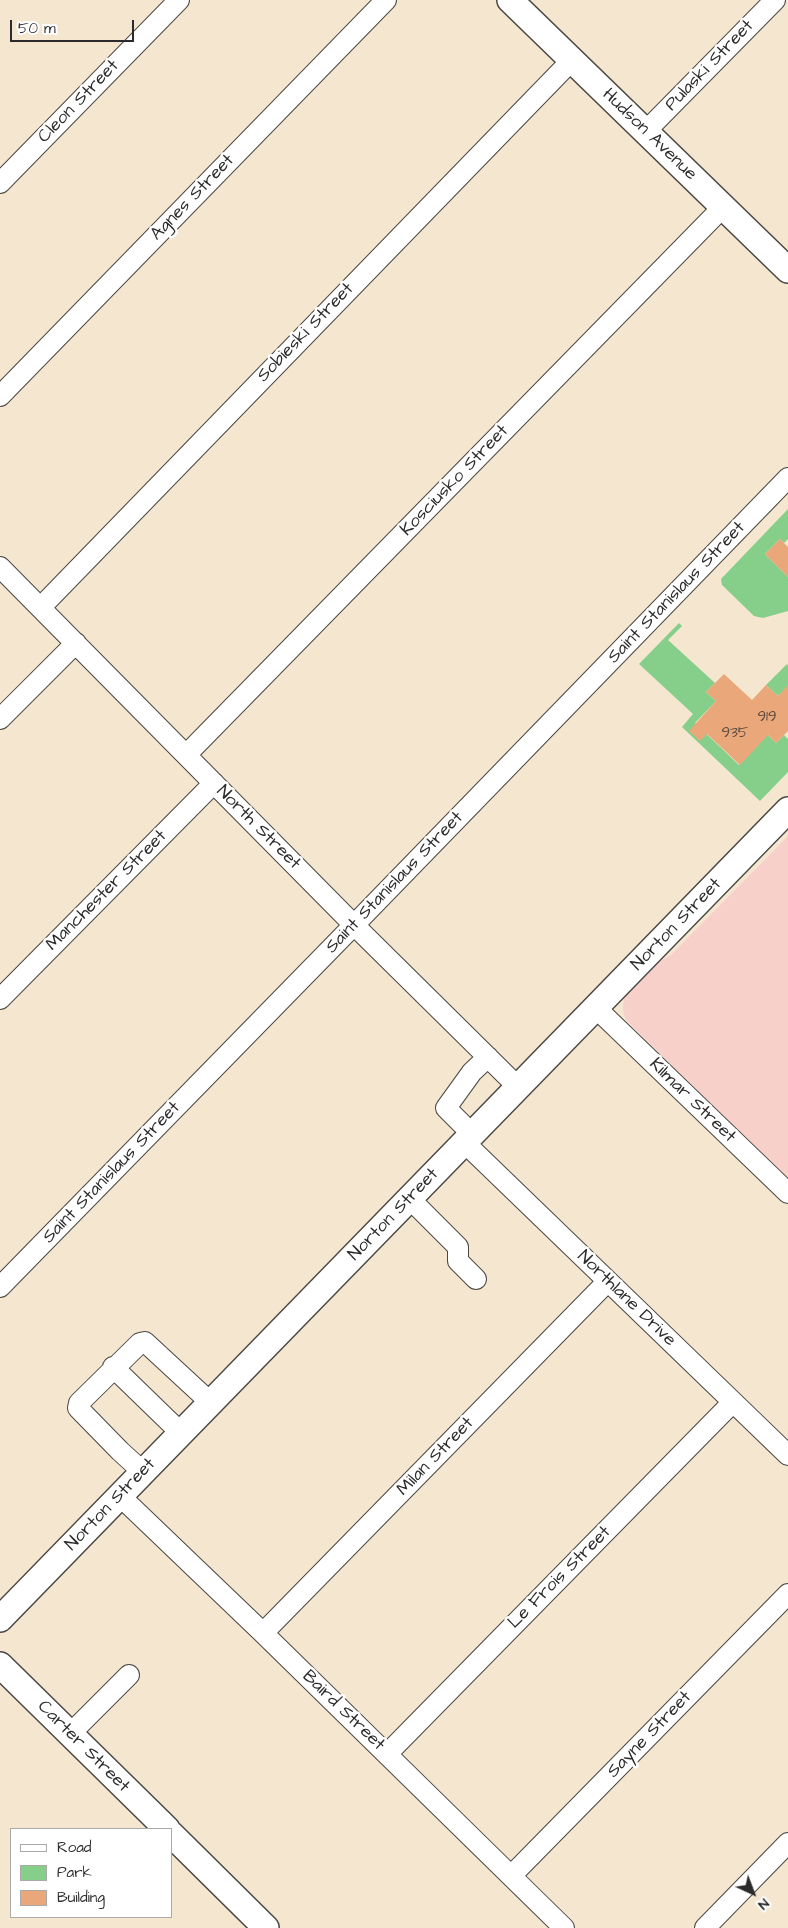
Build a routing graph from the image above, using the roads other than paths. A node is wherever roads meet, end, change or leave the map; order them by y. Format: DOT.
graph roads {
  1 [pos="179,0"];
  2 [pos="386,0"];
  3 [pos="775,0"];
  4 [pos="513,1"];
  5 [pos="572,60"];
  6 [pos="645,132"];
  7 [pos="0,183"];
  8 [pos="723,207"];
  9 [pos="785,262"];
  10 [pos="0,396"];
  11 [pos="788,478"];
  12 [pos="0,567"];
  13 [pos="41,607"];
  14 [pos="76,643"];
  15 [pos="0,719"];
  16 [pos="186,754"];
  17 [pos="214,783"];
  18 [pos="788,810"];
  19 [pos="354,925"];
  20 [pos="0,999"];
  21 [pos="596,1008"];
  22 [pos="488,1057"];
  23 [pos="518,1087"];
  24 [pos="469,1139"];
  25 [pos="788,1193"];
  26 [pos="410,1198"];
  27 [pos="476,1279"];
  28 [pos="608,1281"];
  29 [pos="0,1287"];
  30 [pos="113,1367"];
  31 [pos="733,1402"];
  32 [pos="211,1404"];
  33 [pos="182,1433"];
  34 [pos="785,1447"];
  35 [pos="143,1472"];
  36 [pos="120,1496"];
  37 [pos="788,1594"];
  38 [pos="0,1619"];
  39 [pos="263,1633"];
  40 [pos="0,1665"];
  41 [pos="129,1675"];
  42 [pos="70,1734"];
  43 [pos="386,1754"];
  44 [pos="165,1828"];
  45 [pos="172,1835"];
  46 [pos="788,1843"];
  47 [pos="511,1876"];
  48 [pos="266,1928"];
  49 [pos="564,1928"];
  50 [pos="705,1928"];
  1 -- 7 [label="street, Cleon Street"];
  2 -- 10 [label="street, Agnes Street"];
  3 -- 6 [label="street, Pulaski Street"];
  4 -- 5 [label="main road, Hudson Avenue"];
  5 -- 6 [label="main road, Hudson Avenue"];
  5 -- 13 [label="street, Sobieski Street"];
  6 -- 8 [label="main road, Hudson Avenue"];
  8 -- 9 [label="main road, Hudson Avenue"];
  8 -- 16 [label="street, Kosciusko Street"];
  11 -- 19 [label="street, Saint Stanislaus Street"];
  12 -- 13 [label="street, North Street"];
  13 -- 14 [label="street, North Street"];
  14 -- 15 [label="street"];
  14 -- 16 [label="street, North Street"];
  16 -- 17 [label="street, North Street"];
  17 -- 19 [label="street, North Street"];
  17 -- 20 [label="street, Manchester Street"];
  18 -- 21 [label="main road, Norton Street"];
  19 -- 22 [label="street, North Street"];
  19 -- 29 [label="street, Saint Stanislaus Street"];
  21 -- 23 [label="main road, Norton Street"];
  21 -- 25 [label="street, Kilmar Street"];
  22 -- 23 [label="street, North Street"];
  22 -- 24 [label="street, Northlane Drive"];
  23 -- 24 [label="main road, Norton Street"];
  24 -- 26 [label="main road, Norton Street"];
  24 -- 28 [label="street, Northlane Drive"];
  26 -- 27 [label="street"];
  26 -- 32 [label="main road, Norton Street"];
  28 -- 31 [label="street, Northlane Drive"];
  28 -- 39 [label="street, Milan Street"];
  30 -- 32 [label="street"];
  30 -- 33 [label="street"];
  30 -- 35 [label="street"];
  31 -- 34 [label="street, Northlane Drive"];
  31 -- 43 [label="street, Le Frois Street"];
  32 -- 33 [label="main road, Norton Street"];
  33 -- 35 [label="main road, Norton Street"];
  35 -- 36 [label="main road, Norton Street"];
  36 -- 38 [label="main road, Norton Street"];
  36 -- 39 [label="street, Baird Street"];
  37 -- 47 [label="street, Sayne Street"];
  39 -- 43 [label="street, Baird Street"];
  40 -- 42 [label="main road, Carter Street"];
  41 -- 42 [label="street"];
  42 -- 44 [label="main road, Carter Street"];
  43 -- 47 [label="street, Baird Street"];
  45 -- 48 [label="main road"];
  46 -- 50 [label="street"];
  47 -- 49 [label="street, Baird Street"];
}
